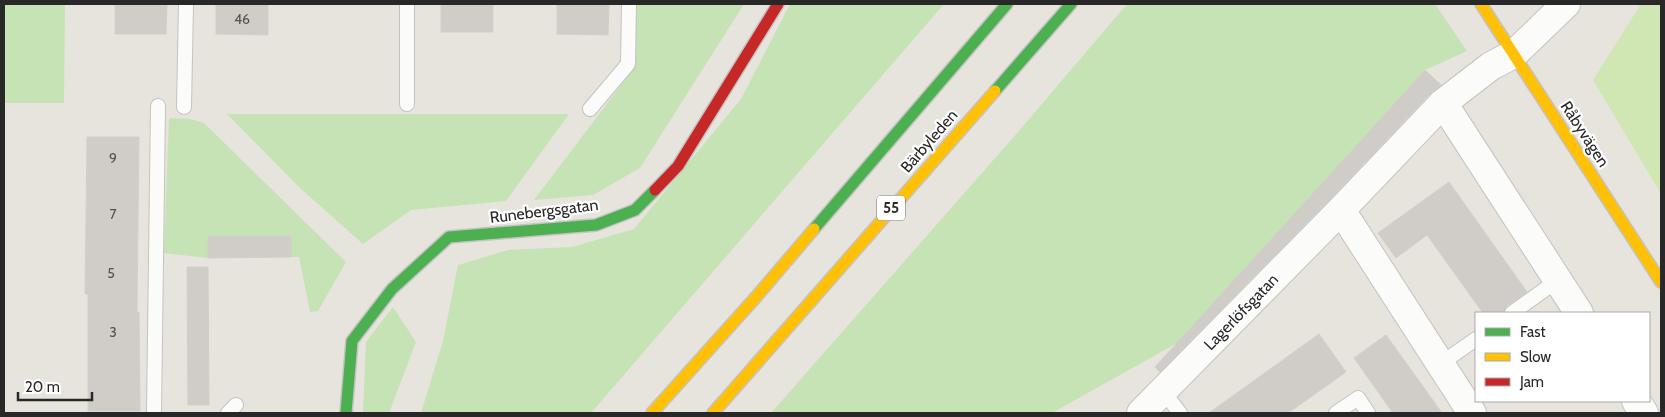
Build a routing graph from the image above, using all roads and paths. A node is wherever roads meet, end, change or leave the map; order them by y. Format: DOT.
graph roads {
  1 [pos="186,4"];
  2 [pos="407,4"];
  3 [pos="629,4"];
  4 [pos="778,4"];
  5 [pos="1007,4"];
  6 [pos="1070,4"];
  7 [pos="1481,4"];
  8 [pos="1566,4"];
  9 [pos="1502,60"];
  10 [pos="1443,103"];
  11 [pos="407,104"];
  12 [pos="158,106"];
  13 [pos="184,107"];
  14 [pos="590,109"];
  15 [pos="1341,210"];
  16 [pos="1558,280"];
  17 [pos="1661,282"];
  18 [pos="1513,312"];
  19 [pos="1578,312"];
  20 [pos="1475,340"];
  21 [pos="1440,364"];
  22 [pos="1164,391"];
  23 [pos="1637,402"];
  24 [pos="154,413"];
  25 [pos="346,413"];
  26 [pos="652,413"];
  27 [pos="713,413"];
  28 [pos="1141,413"];
  29 [pos="1180,413"];
  30 [pos="1336,413"];
  31 [pos="1368,413"];
  32 [pos="1472,413"];
  33 [pos="1644,413"];
  1 -- 13 [label="lane"];
  2 -- 11 [label="lane"];
  3 -- 14 [label="lane"];
  4 -- 25 [label="main road, Runebergsgatan"];
  5 -- 26 [label="main road, Bärbyleden"];
  6 -- 27 [label="main road, Bärbyleden / 55"];
  7 -- 9 [label="main road, Råbyvägen"];
  8 -- 9 [label="street, Lagerlöfsgatan"];
  9 -- 10 [label="street, Lagerlöfsgatan"];
  9 -- 17 [label="main road, Råbyvägen"];
  10 -- 15 [label="street, Lagerlöfsgatan"];
  10 -- 16 [label="street"];
  12 -- 24 [label="lane"];
  15 -- 21 [label="street"];
  15 -- 22 [label="street, Lagerlöfsgatan"];
  16 -- 18 [label="lane"];
  16 -- 19 [label="street"];
  20 -- 21 [label="lane"];
  21 -- 32 [label="street"];
  22 -- 28 [label="street, Lagerlöfsgatan"];
  22 -- 29 [label="lane"];
  23 -- 33 [label="street"];
  30 -- 31 [label="lane"];
}
